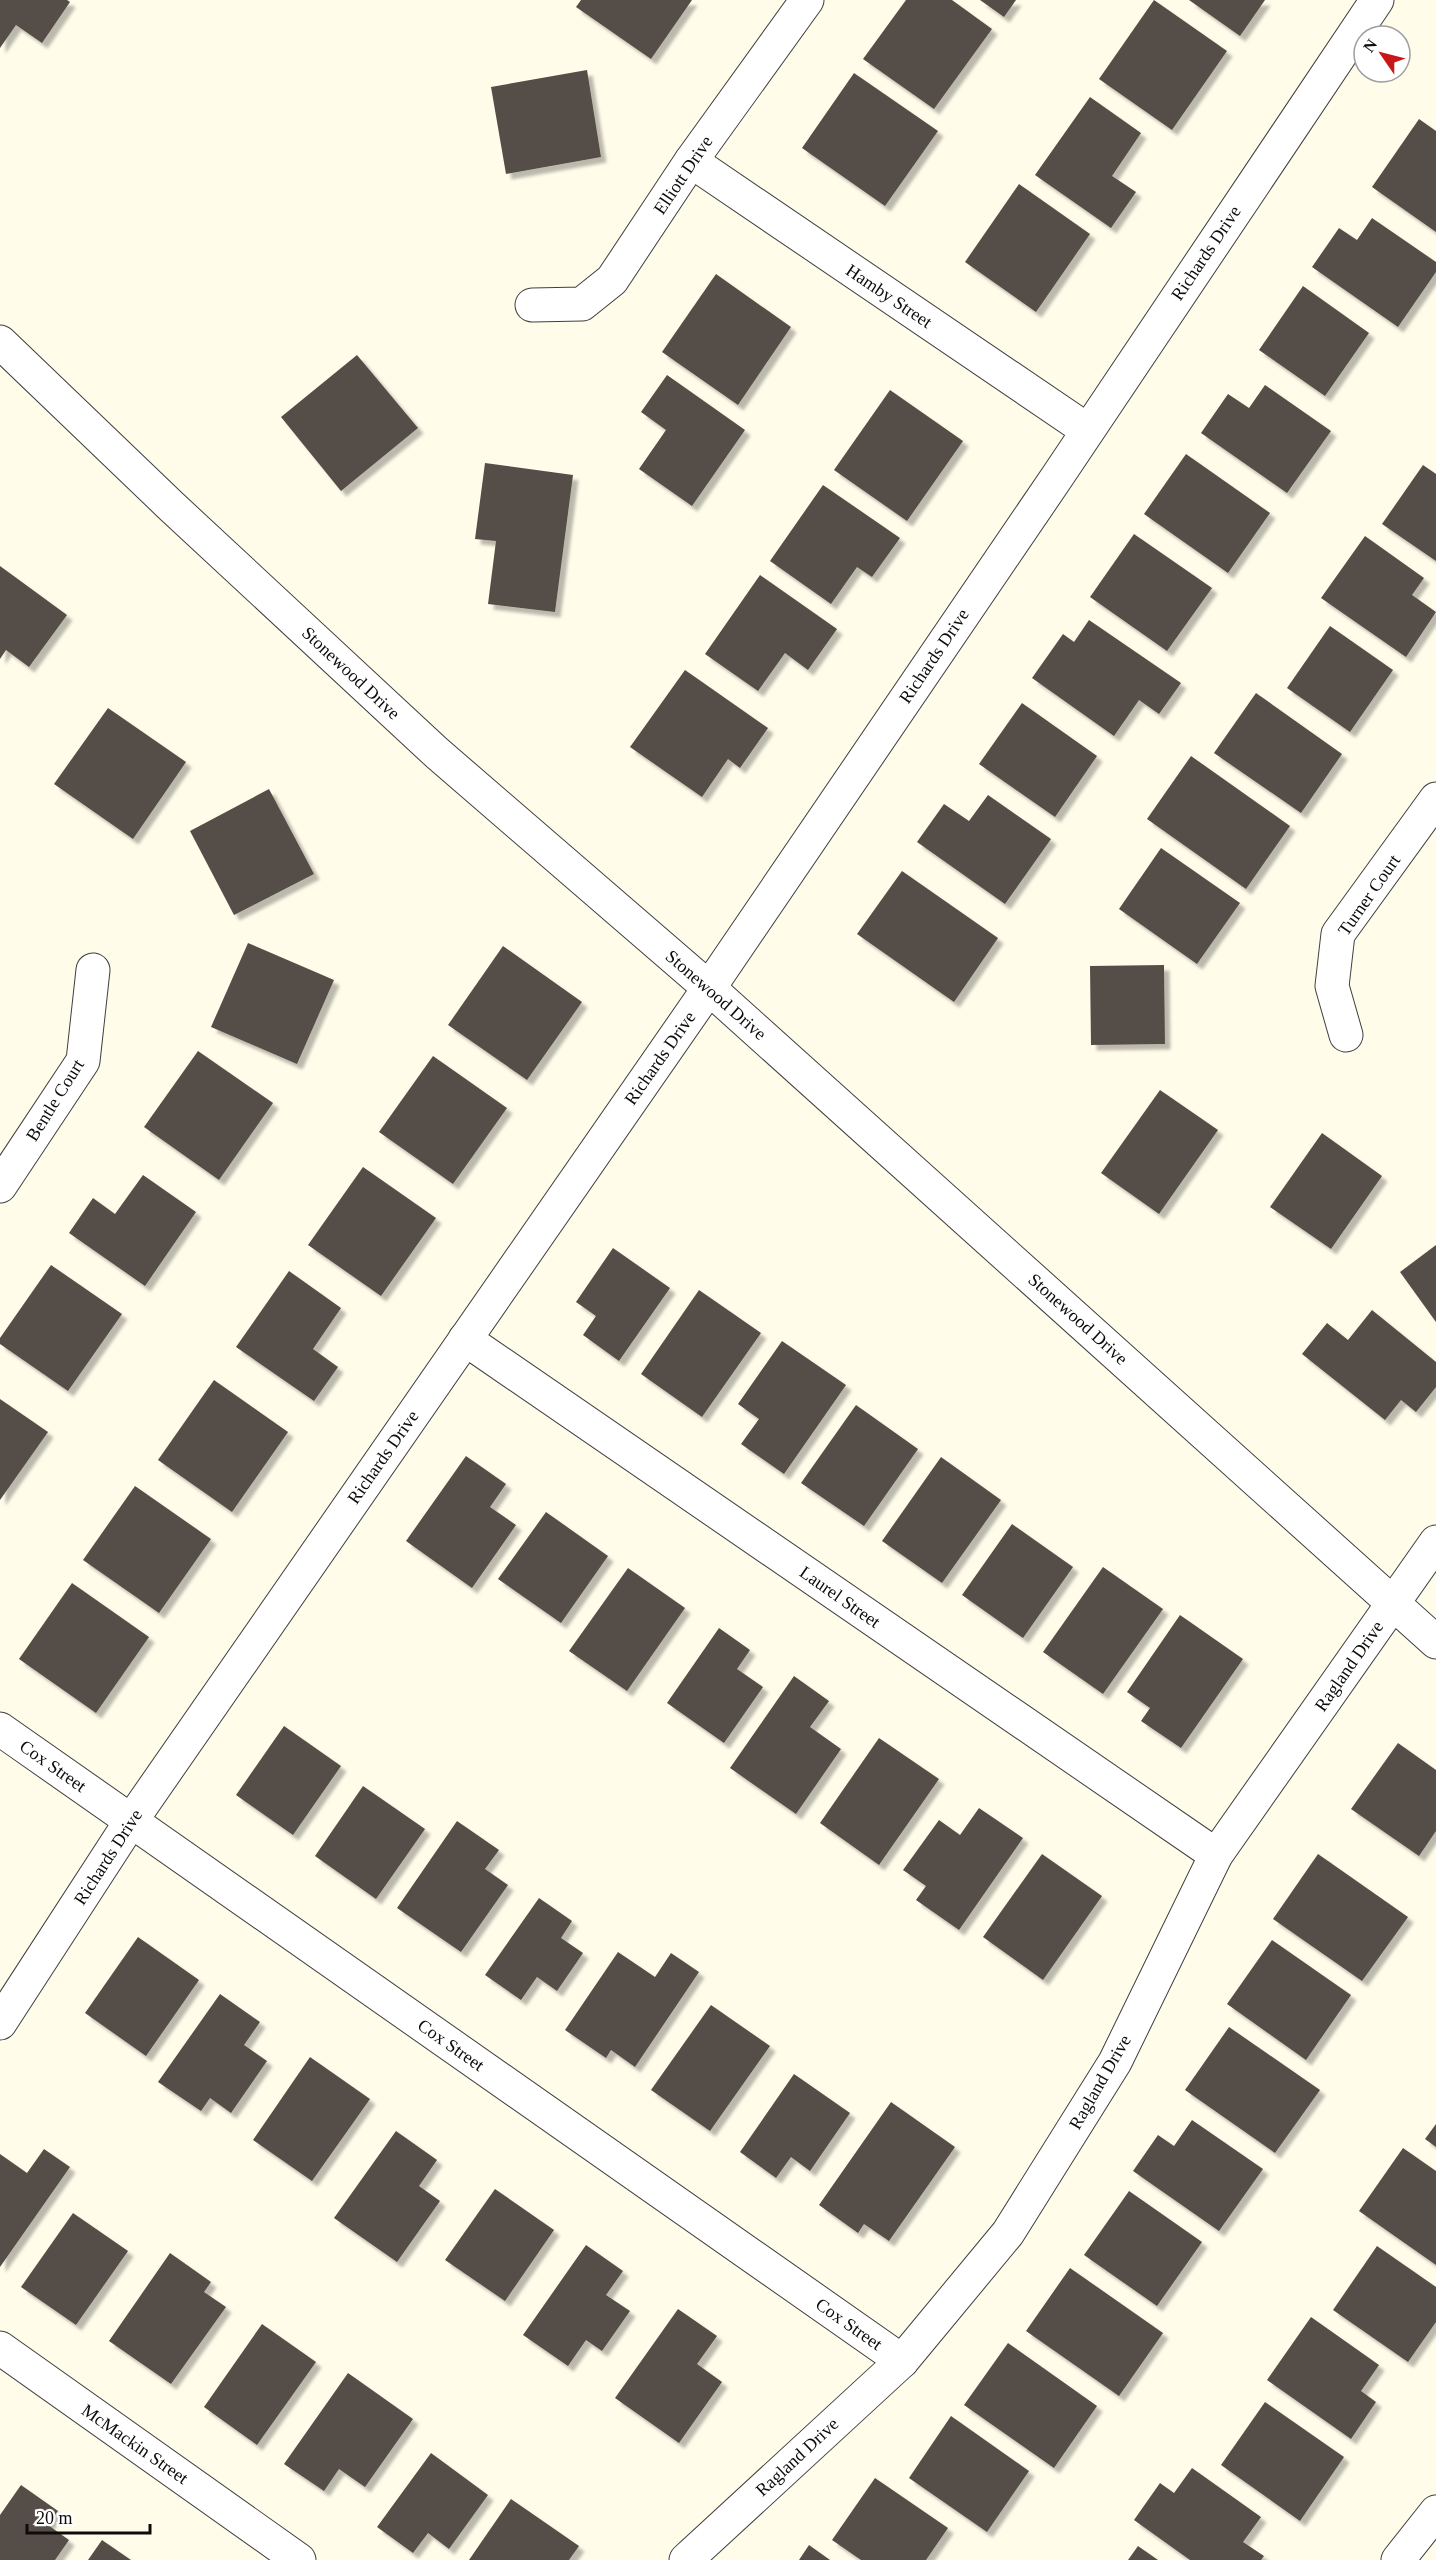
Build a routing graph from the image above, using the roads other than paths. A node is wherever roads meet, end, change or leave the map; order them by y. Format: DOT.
graph roads {
  1 [pos="807,0"];
  2 [pos="1377,0"];
  3 [pos="691,161"];
  4 [pos="532,305"];
  5 [pos="0,342"];
  6 [pos="1087,430"];
  7 [pos="1436,799"];
  8 [pos="93,970"];
  9 [pos="709,988"];
  10 [pos="1346,1035"];
  11 [pos="0,1186"];
  12 [pos="465,1339"];
  13 [pos="1436,1542"];
  14 [pos="1393,1603"];
  15 [pos="1436,1642"];
  16 [pos="0,1729"];
  17 [pos="131,1821"];
  18 [pos="1216,1855"];
  19 [pos="0,2023"];
  20 [pos="0,2348"];
  21 [pos="902,2361"];
  22 [pos="1436,2512"];
  23 [pos="299,2560"];
  24 [pos="686,2560"];
  25 [pos="1398,2560"];
  1 -- 3 [label="street, Elliott Drive"];
  2 -- 6 [label="street, Richards Drive"];
  3 -- 4 [label="street, Elliott Drive"];
  3 -- 6 [label="street, Hamby Street"];
  5 -- 9 [label="street, Stonewood Drive"];
  6 -- 9 [label="street, Richards Drive"];
  7 -- 10 [label="street, Turner Court"];
  8 -- 11 [label="street, Bentle Court"];
  9 -- 12 [label="street, Richards Drive"];
  9 -- 14 [label="street, Stonewood Drive"];
  12 -- 17 [label="street, Richards Drive"];
  12 -- 18 [label="street, Laurel Street"];
  13 -- 14 [label="street, Ragland Drive"];
  14 -- 15 [label="street, Stonewood Drive"];
  14 -- 18 [label="street, Ragland Drive"];
  16 -- 17 [label="street, Cox Street"];
  17 -- 19 [label="street, Richards Drive"];
  17 -- 21 [label="street, Cox Street"];
  18 -- 21 [label="street, Ragland Drive"];
  20 -- 23 [label="street, McMackin Street"];
  21 -- 24 [label="street, Ragland Drive"];
  22 -- 25 [label="street"];
}
